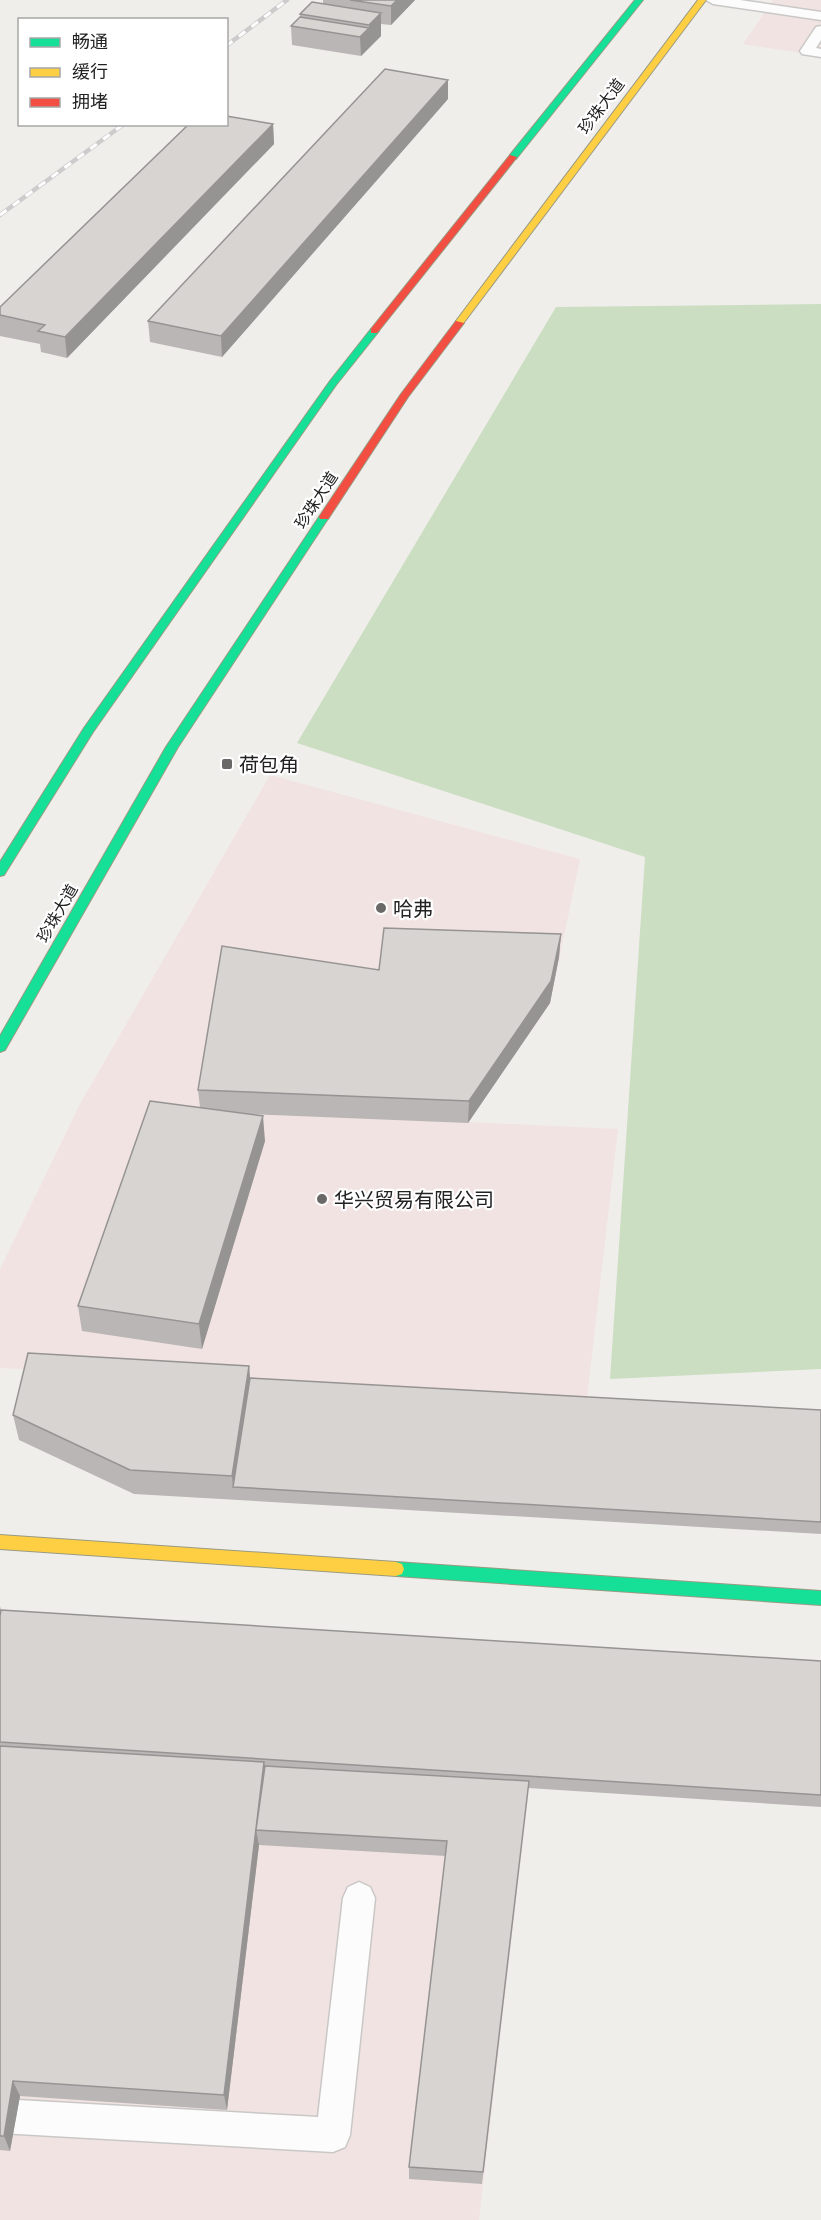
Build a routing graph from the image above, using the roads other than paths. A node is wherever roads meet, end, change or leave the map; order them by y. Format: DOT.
graph roads {
  1 [pos="639,0"];
  2 [pos="702,0"];
  3 [pos="713,0"];
  4 [pos="821,16"];
  5 [pos="821,30"];
  6 [pos="821,53"];
  7 [pos="0,872"];
  8 [pos="0,1047"];
  9 [pos="0,1542"];
  10 [pos="821,1598"];
  11 [pos="359,1898"];
  12 [pos="0,2116"];
  1 -- 7 [label="main road, 珍珠大道"];
  2 -- 8 [label="main road, 珍珠大道"];
  3 -- 4 [label="lane"];
  5 -- 6 [label="lane"];
  9 -- 10 [label="main road"];
  11 -- 12 [label="lane"];
}
